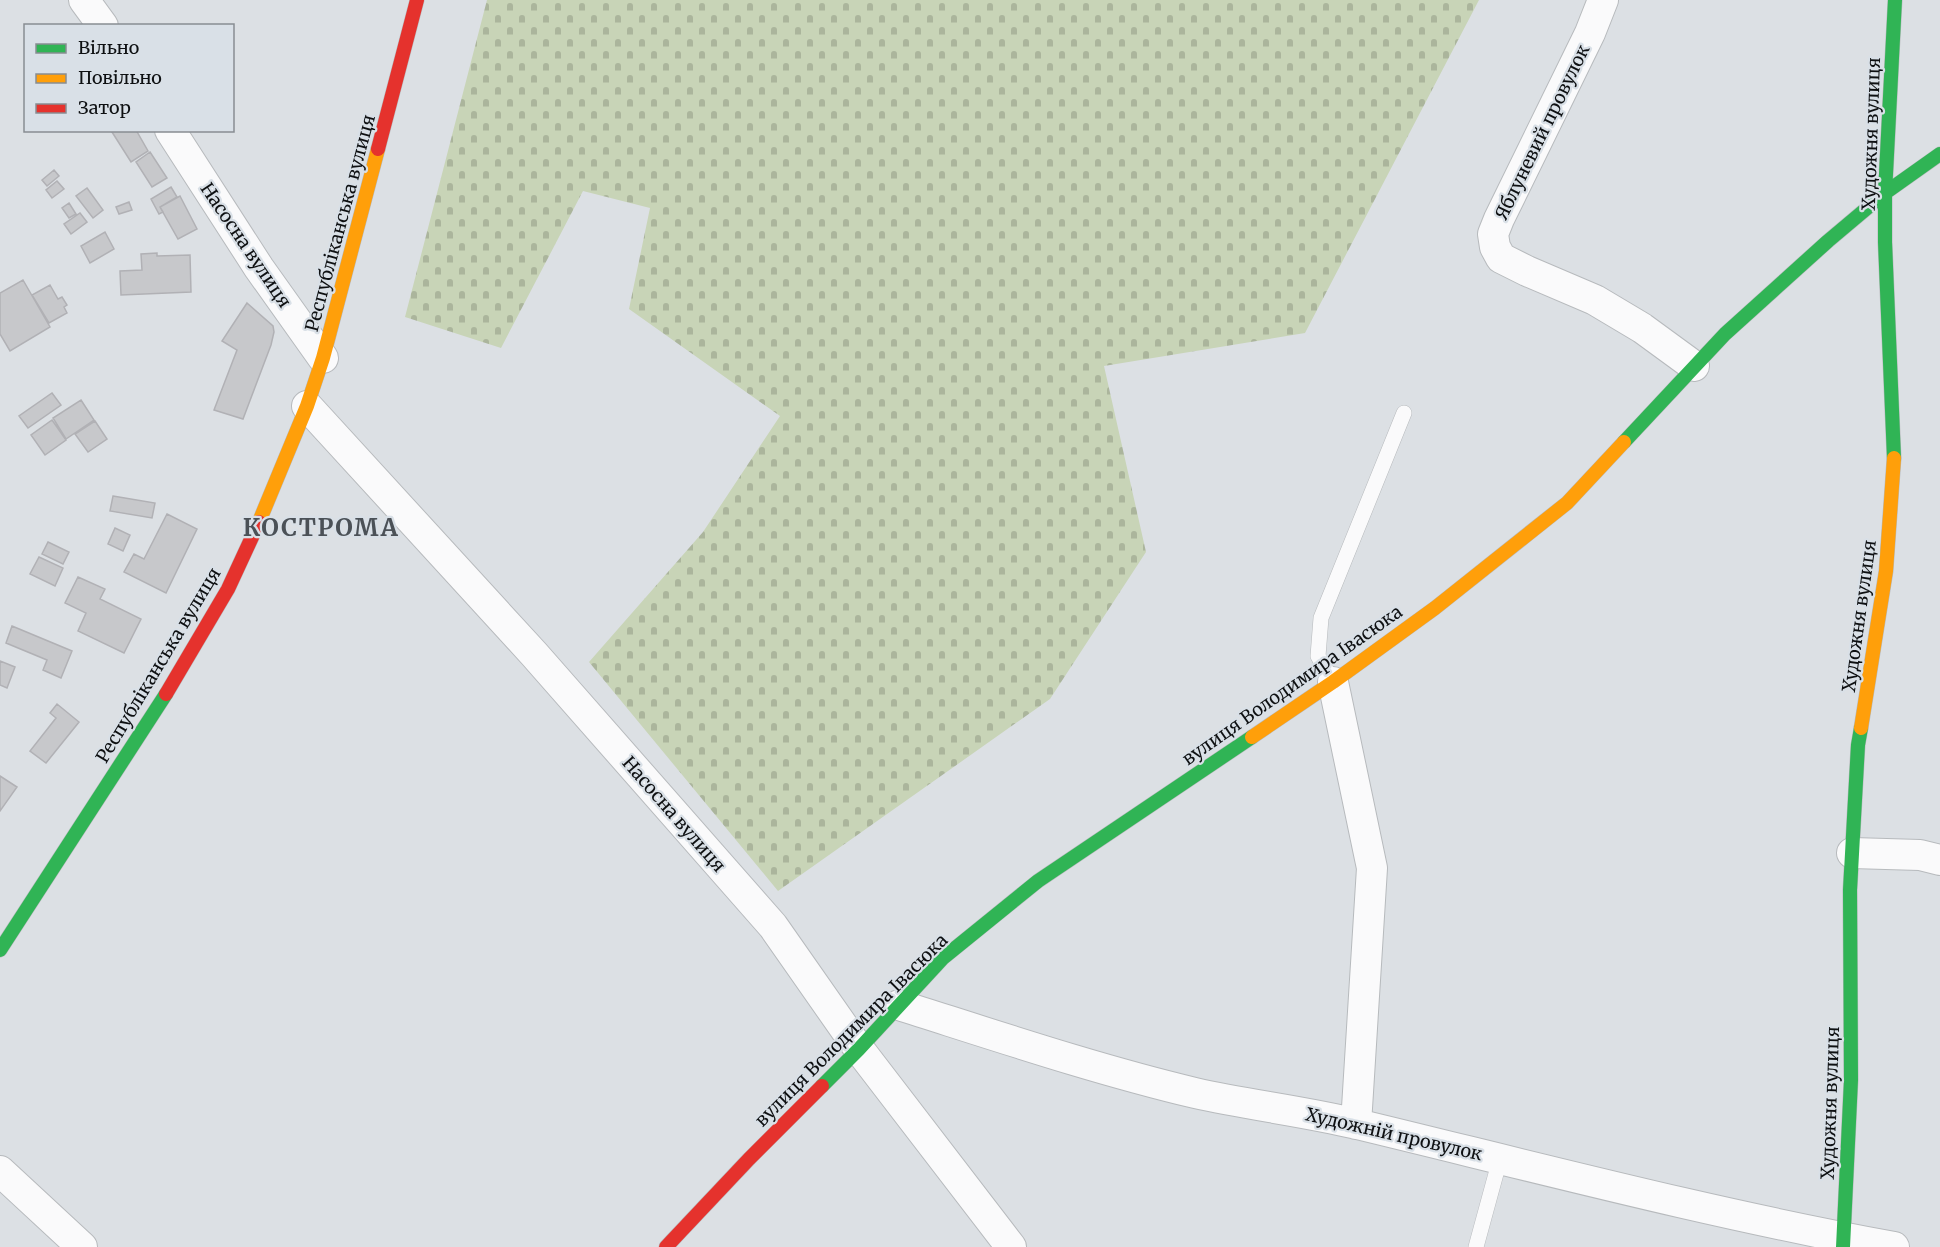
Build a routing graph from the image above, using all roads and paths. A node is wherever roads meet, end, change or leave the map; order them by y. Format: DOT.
graph roads {
  1 [pos="84,0"];
  2 [pos="417,0"];
  3 [pos="1603,0"];
  4 [pos="1895,0"];
  5 [pos="102,24"];
  6 [pos="171,132"];
  7 [pos="1940,154"];
  8 [pos="1885,193"];
  9 [pos="323,358"];
  10 [pos="1694,366"];
  11 [pos="307,406"];
  12 [pos="1404,413"];
  13 [pos="1333,682"];
  14 [pos="1852,853"];
  15 [pos="1940,860"];
  16 [pos="0,950"];
  17 [pos="899,1005"];
  18 [pos="859,1049"];
  19 [pos="1356,1124"];
  20 [pos="1500,1160"];
  21 [pos="0,1171"];
  22 [pos="1843,1242"];
  23 [pos="82,1247"];
  24 [pos="666,1247"];
  25 [pos="1011,1247"];
  26 [pos="1476,1247"];
  27 [pos="1894,1247"];
  1 -- 5 [label="street"];
  2 -- 9 [label="street, Республіканська вулиця"];
  3 -- 10 [label="street, Яблуневий провулок"];
  4 -- 8 [label="street, Художня вулиця"];
  6 -- 9 [label="street, Насосна вулиця"];
  7 -- 8 [label="street, вулиця Володимира Івасюка"];
  8 -- 10 [label="street, вулиця Володимира Івасюка"];
  8 -- 14 [label="street, Художня вулиця"];
  9 -- 11 [label="street, Республіканська вулиця"];
  10 -- 13 [label="street, вулиця Володимира Івасюка"];
  11 -- 16 [label="street, Республіканська вулиця"];
  11 -- 18 [label="street, Насосна вулиця"];
  12 -- 13 [label="lane"];
  13 -- 17 [label="street, вулиця Володимира Івасюка"];
  13 -- 19 [label="street"];
  14 -- 15 [label="street"];
  14 -- 22 [label="street, Художня вулиця"];
  17 -- 18 [label="street, вулиця Володимира Івасюка"];
  17 -- 19 [label="street, Художній провулок"];
  18 -- 24 [label="street, вулиця Володимира Івасюка"];
  18 -- 25 [label="street, Насосна вулиця"];
  19 -- 20 [label="street, Художній провулок"];
  20 -- 22 [label="street, Художній провулок"];
  20 -- 26 [label="lane"];
  21 -- 23 [label="street"];
  22 -- 27 [label="street, Художній провулок"];
}
